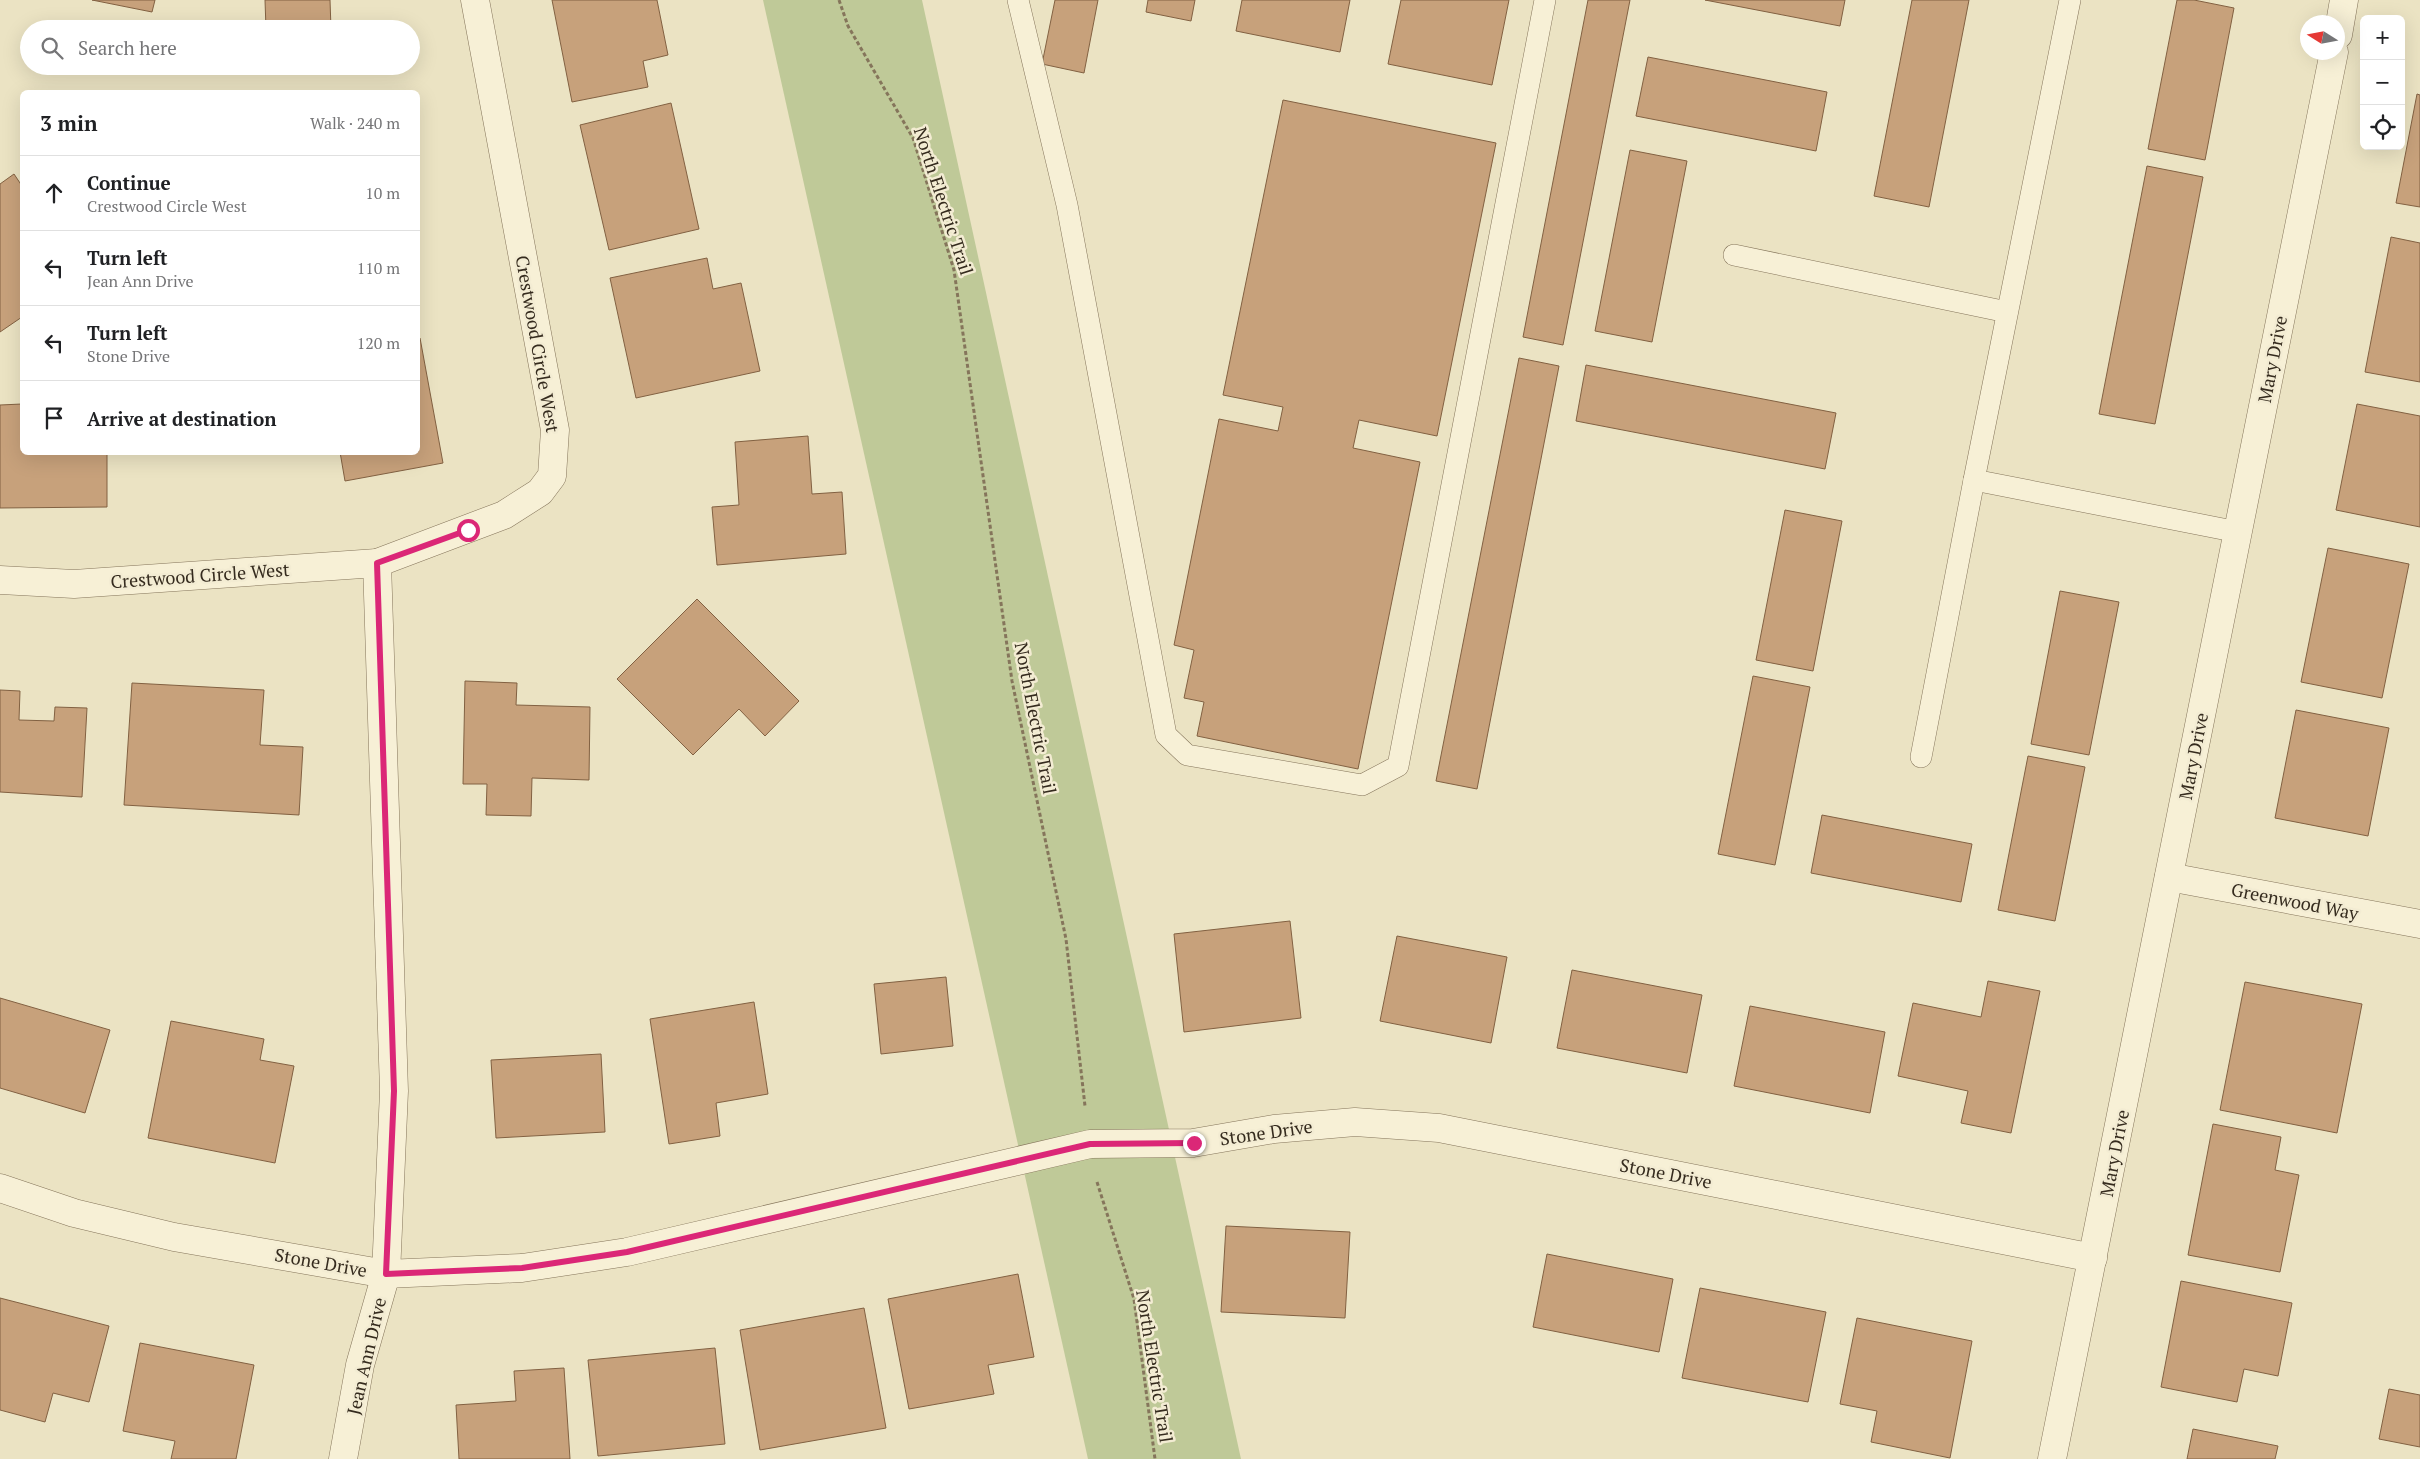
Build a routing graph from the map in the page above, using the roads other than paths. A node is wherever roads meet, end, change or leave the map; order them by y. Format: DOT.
graph roads {
  1 [pos="475,0"];
  2 [pos="1018,0"];
  3 [pos="1545,0"];
  4 [pos="2070,0"];
  5 [pos="2344,0"];
  6 [pos="2341,15"];
  7 [pos="2332,60"];
  8 [pos="1734,255"];
  9 [pos="2007,312"];
  10 [pos="1974,480"];
  11 [pos="2238,532"];
  12 [pos="377,563"];
  13 [pos="0,580"];
  14 [pos="1921,757"];
  15 [pos="2169,877"];
  16 [pos="2420,924"];
  17 [pos="0,1188"];
  18 [pos="2093,1258"];
  19 [pos="386,1274"];
  20 [pos="343,1459"];
  21 [pos="2052,1459"];
  1 -- 12 [label="street, Crestwood Circle West"];
  2 -- 3 [label="lane"];
  4 -- 9 [label="lane"];
  5 -- 6 [label="street"];
  7 -- 11 [label="street, Mary Drive"];
  8 -- 9 [label="lane"];
  9 -- 10 [label="lane"];
  10 -- 11 [label="lane"];
  10 -- 14 [label="lane"];
  11 -- 15 [label="street, Mary Drive"];
  12 -- 13 [label="street, Crestwood Circle West"];
  12 -- 19 [label="street, Jean Ann Drive"];
  15 -- 16 [label="street, Greenwood Way"];
  15 -- 18 [label="street, Mary Drive"];
  17 -- 19 [label="street, Stone Drive"];
  18 -- 19 [label="street, Stone Drive"];
  18 -- 21 [label="street, Mary Drive"];
  19 -- 20 [label="street, Jean Ann Drive"];
}
